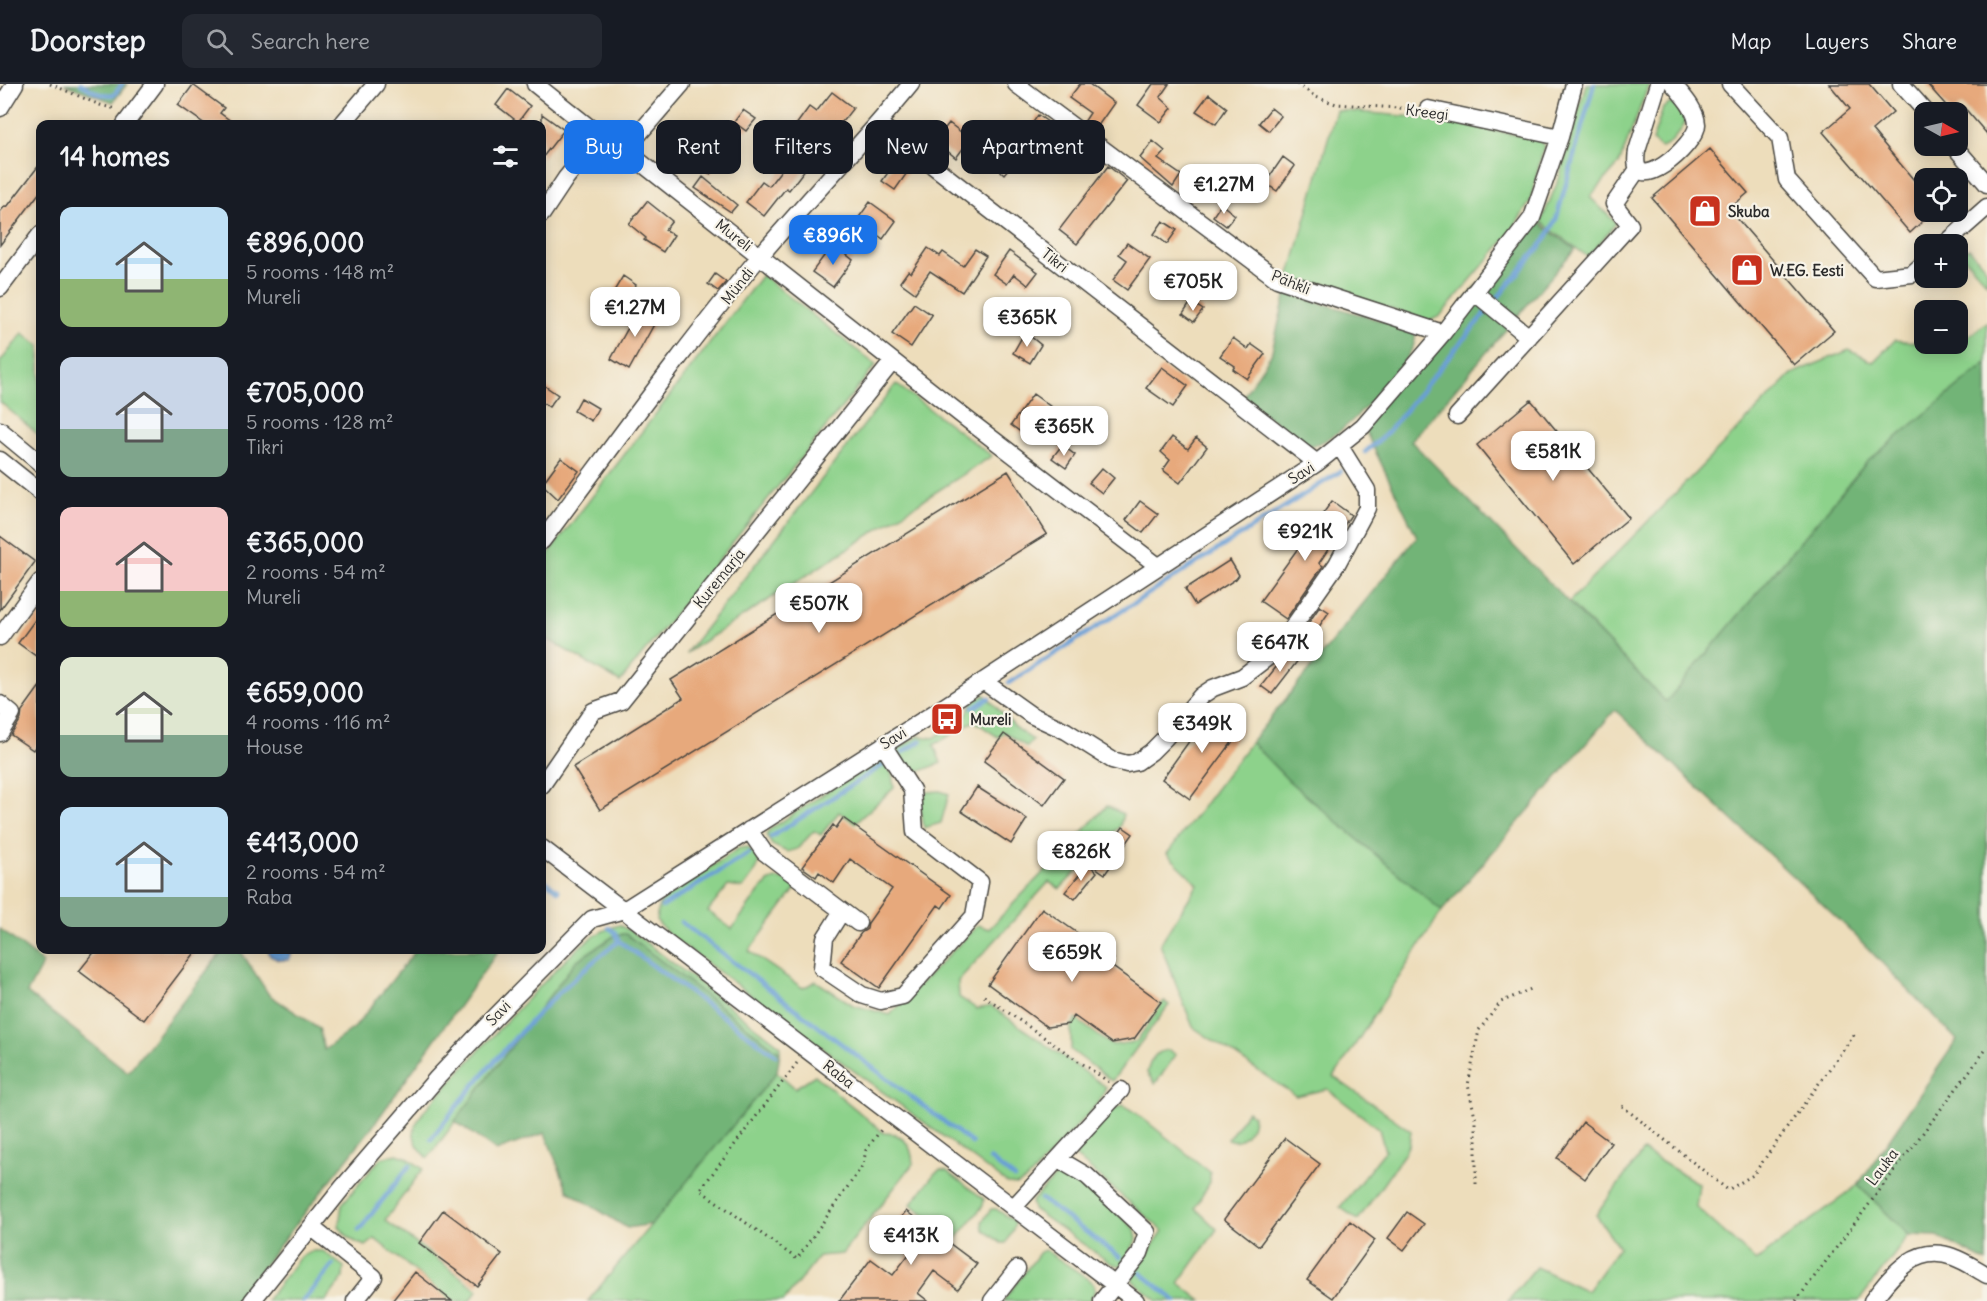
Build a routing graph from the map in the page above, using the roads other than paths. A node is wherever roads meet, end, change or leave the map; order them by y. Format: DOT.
graph roads {
  1 [pos="15,84"];
  2 [pos="155,84"];
  3 [pos="375,84"];
  4 [pos="535,84"];
  5 [pos="682,84"];
  6 [pos="911,84"];
  7 [pos="1016,84"];
  8 [pos="1574,84"];
  9 [pos="1658,84"];
  10 [pos="1673,84"];
  11 [pos="1731,84"];
  12 [pos="1901,84"];
  13 [pos="1917,102"];
  14 [pos="0,108"];
  15 [pos="1428,110"];
  16 [pos="129,119"];
  17 [pos="345,120"];
  18 [pos="580,120"];
  19 [pos="882,120"];
  20 [pos="644,128"];
  21 [pos="1560,137"];
  22 [pos="865,140"];
  23 [pos="1963,156"];
  24 [pos="644,165"];
  25 [pos="1638,170"];
  26 [pos="569,174"];
  27 [pos="944,174"];
  28 [pos="1987,184"];
  29 [pos="1987,207"];
  30 [pos="546,208"];
  31 [pos="1956,234"];
  32 [pos="36,240"];
  33 [pos="760,256"];
  34 [pos="1914,272"];
  35 [pos="0,288"];
  36 [pos="1485,301"];
  37 [pos="1443,333"];
  38 [pos="1528,337"];
  39 [pos="893,361"];
  40 [pos="1457,416"];
  41 [pos="0,430"];
  42 [pos="1339,445"];
  43 [pos="0,460"];
  44 [pos="36,460"];
  45 [pos="1317,462"];
  46 [pos="36,489"];
  47 [pos="546,536"];
  48 [pos="1158,566"];
  49 [pos="36,588"];
  50 [pos="0,637"];
  51 [pos="983,681"];
  52 [pos="0,704"];
  53 [pos="0,733"];
  54 [pos="883,745"];
  55 [pos="546,779"];
  56 [pos="749,830"];
  57 [pos="546,851"];
  58 [pos="624,910"];
  59 [pos="843,911"];
  60 [pos="858,923"];
  61 [pos="1120,1090"];
  62 [pos="1058,1159"];
  63 [pos="1012,1208"];
  64 [pos="311,1227"];
  65 [pos="1017,1269"];
  66 [pos="1987,1275"];
  67 [pos="1114,1285"];
  68 [pos="252,1301"];
  69 [pos="356,1301"];
  70 [pos="992,1301"];
  71 [pos="1102,1301"];
  72 [pos="1136,1301"];
  73 [pos="1872,1301"];
  1 -- 14 [label="street"];
  2 -- 16 [label="street"];
  3 -- 17 [label="street"];
  4 -- 18 [label="street, Mureli"];
  5 -- 20 [label="street"];
  6 -- 19 [label="street, Mündi"];
  7 -- 37 [label="street, Pähkli"];
  8 -- 21 [label="street, Savi"];
  9 -- 25 [label="street"];
  10 -- 25 [label="street"];
  11 -- 34 [label="street"];
  12 -- 13 [label="street"];
  15 -- 21 [label="street, Kreegi"];
  21 -- 36 [label="street, Savi"];
  22 -- 33 [label="street, Mündi"];
  23 -- 28 [label="street"];
  24 -- 33 [label="street, Mureli"];
  25 -- 38 [label="street"];
  26 -- 30 [label="street"];
  27 -- 45 [label="street, Tikri"];
  29 -- 31 [label="street"];
  32 -- 35 [label="street"];
  33 -- 39 [label="street, Mureli"];
  33 -- 47 [label="street, Mündi"];
  36 -- 37 [label="street, Savi"];
  36 -- 38 [label="street"];
  37 -- 42 [label="street, Savi"];
  38 -- 40 [label="street"];
  39 -- 48 [label="street, Mureli"];
  39 -- 55 [label="street, Kuremarja"];
  41 -- 44 [label="street"];
  42 -- 45 [label="street, Savi"];
  42 -- 51 [label="street"];
  43 -- 46 [label="street"];
  45 -- 48 [label="street, Savi"];
  48 -- 51 [label="street, Savi"];
  49 -- 50 [label="street"];
  51 -- 54 [label="street, Savi"];
  52 -- 53 [label="street"];
  54 -- 56 [label="street, Savi"];
  54 -- 59 [label="street"];
  56 -- 58 [label="street, Savi"];
  56 -- 59 [label="street"];
  57 -- 58 [label="street, Raba"];
  58 -- 63 [label="street, Raba"];
  58 -- 64 [label="street, Savi"];
  59 -- 60 [label="street"];
  61 -- 62 [label="street"];
  62 -- 63 [label="street"];
  62 -- 67 [label="street"];
  63 -- 67 [label="street, Raba"];
  64 -- 68 [label="street, Savi"];
  64 -- 69 [label="street"];
  65 -- 70 [label="street"];
  66 -- 73 [label="street"];
  67 -- 71 [label="street"];
  67 -- 72 [label="street, Raba"];
}
